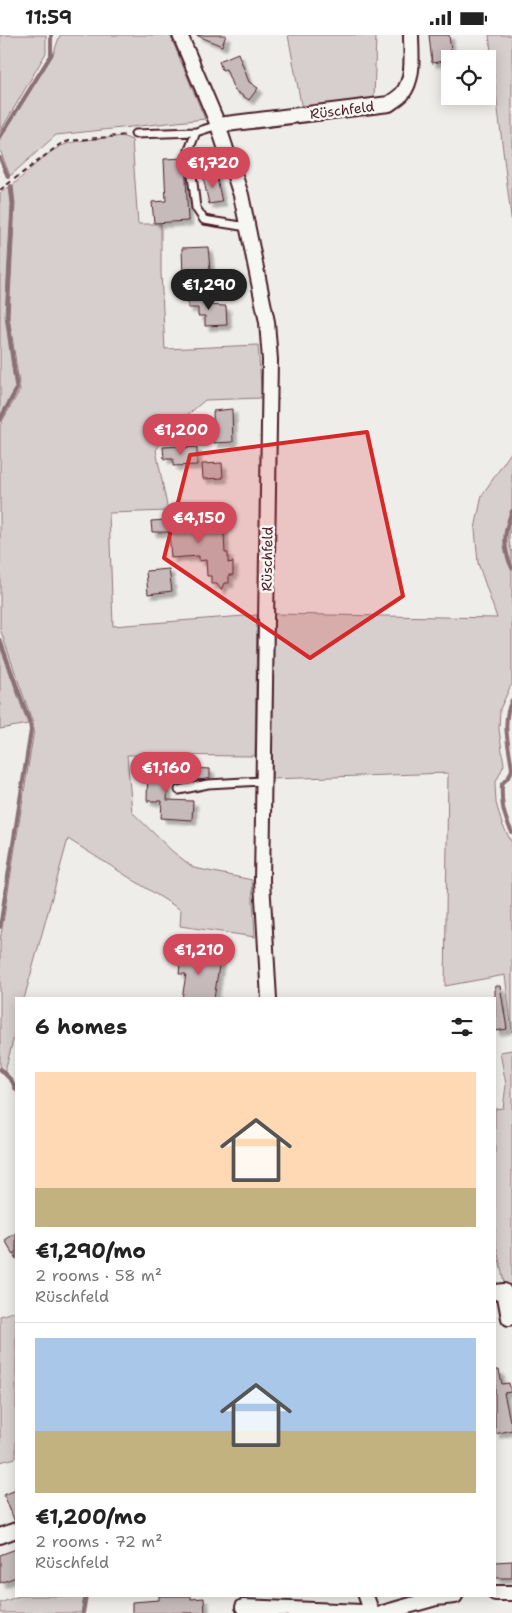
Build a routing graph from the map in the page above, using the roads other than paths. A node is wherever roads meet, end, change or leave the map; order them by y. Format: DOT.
graph roads {
  1 [pos="180,35"];
  2 [pos="411,35"];
  3 [pos="218,125"];
  4 [pos="196,132"];
  5 [pos="135,134"];
  6 [pos="247,227"];
  7 [pos="264,781"];
  8 [pos="179,790"];
  9 [pos="269,997"];
  10 [pos="496,1292"];
  11 [pos="509,1318"];
  12 [pos="15,1530"];
  13 [pos="0,1536"];
  14 [pos="496,1593"];
  15 [pos="512,1593"];
  16 [pos="367,1597"];
  17 [pos="445,1597"];
  18 [pos="243,1607"];
  19 [pos="375,1612"];
  1 -- 3 [label="street, Rüschfeld"];
  2 -- 3 [label="street, Rüschfeld"];
  3 -- 4 [label="lane"];
  3 -- 6 [label="street, Rüschfeld"];
  4 -- 5 [label="lane"];
  4 -- 6 [label="lane"];
  6 -- 7 [label="street, Rüschfeld"];
  7 -- 8 [label="lane"];
  7 -- 9 [label="street, Rüschfeld"];
  10 -- 11 [label="street"];
  12 -- 13 [label="street"];
  14 -- 15 [label="street"];
  16 -- 19 [label="street"];
  17 -- 19 [label="street"];
  18 -- 19 [label="street"];
}
